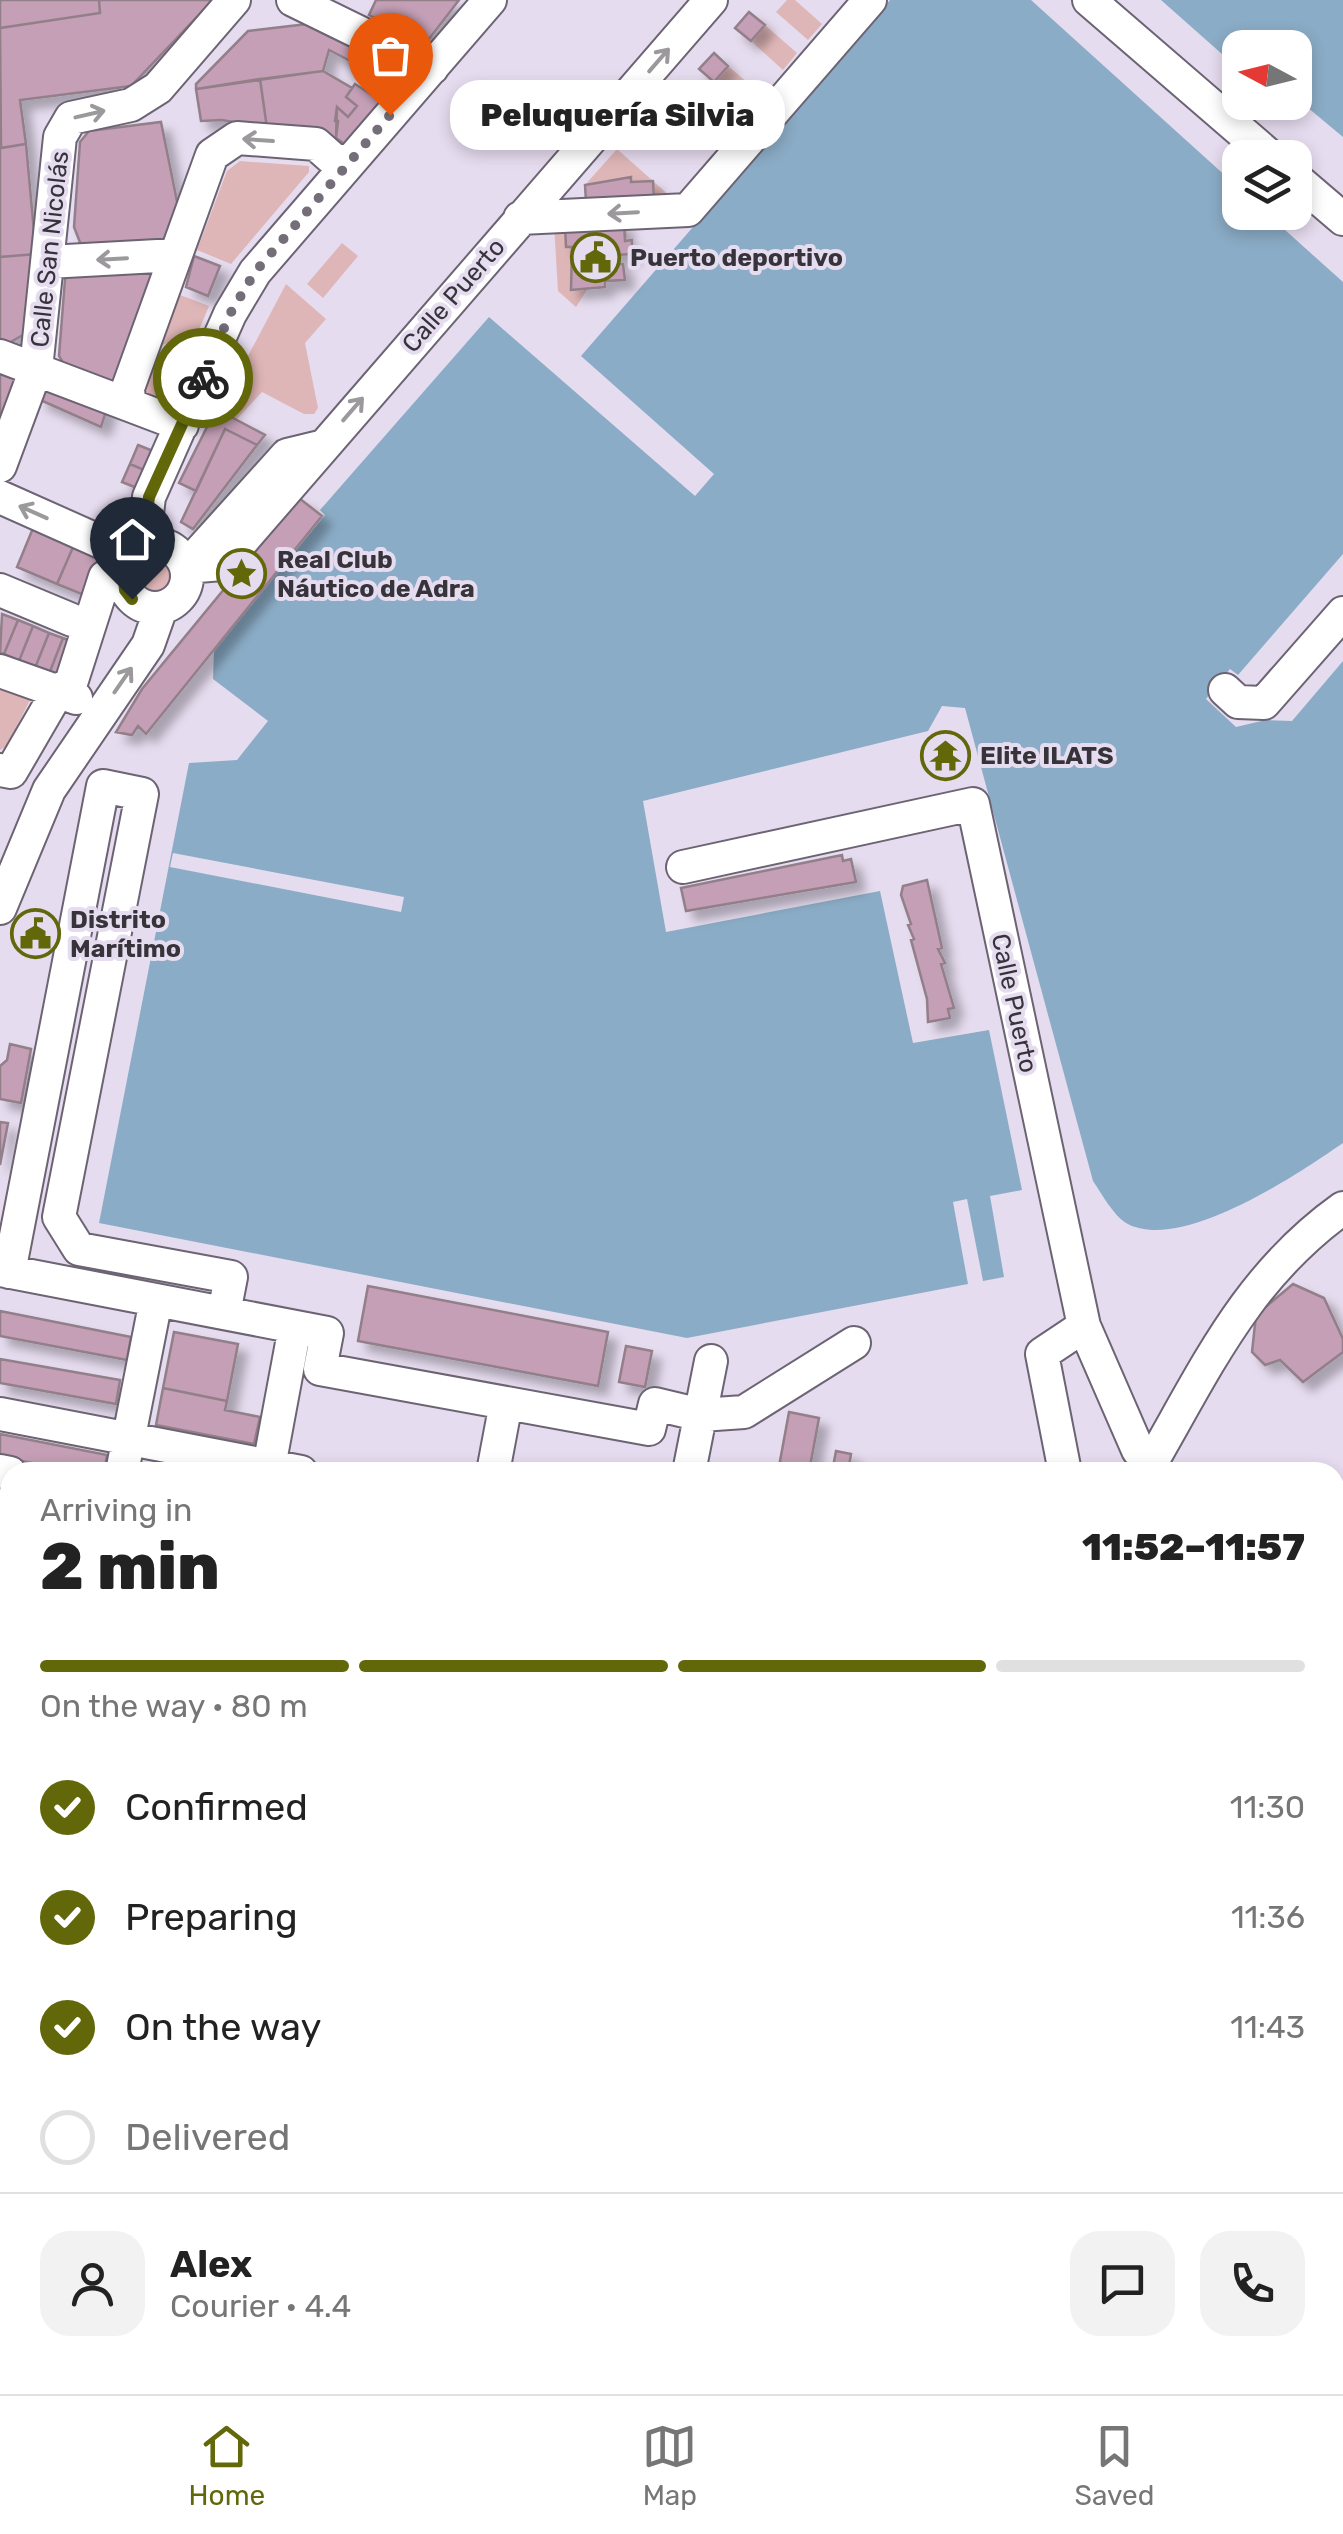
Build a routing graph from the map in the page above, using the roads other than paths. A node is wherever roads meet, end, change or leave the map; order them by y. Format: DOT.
graph roads {
  1 [pos="234,0"];
  2 [pos="490,0"];
  3 [pos="711,0"];
  4 [pos="852,0"];
  5 [pos="870,0"];
  6 [pos="1090,0"];
  7 [pos="304,2"];
  8 [pos="432,68"];
  9 [pos="1251,140"];
  10 [pos="349,162"];
  11 [pos="1312,193"];
  12 [pos="667,210"];
  13 [pos="520,218"];
  14 [pos="1343,219"];
  15 [pos="176,255"];
  16 [pos="48,262"];
  17 [pos="0,356"];
  18 [pos="36,369"];
  19 [pos="129,401"];
  20 [pos="182,425"];
  21 [pos="0,466"];
  22 [pos="0,498"];
  23 [pos="130,562"];
  24 [pos="186,567"];
  25 [pos="0,590"];
  26 [pos="161,608"];
  27 [pos="1343,613"];
  28 [pos="72,620"];
  29 [pos="0,671"];
  30 [pos="1225,690"];
  31 [pos="69,695"];
  32 [pos="4,778"];
  33 [pos="49,790"];
  34 [pos="683,867"];
  35 [pos="0,908"];
  36 [pos="1343,1208"];
  37 [pos="4,1271"];
  38 [pos="156,1300"];
  39 [pos="224,1314"];
  40 [pos="1084,1326"];
  41 [pos="295,1327"];
  42 [pos="854,1343"];
  43 [pos="711,1361"];
  44 [pos="506,1404"];
  45 [pos="0,1414"];
  46 [pos="700,1415"];
  47 [pos="129,1439"];
  48 [pos="124,1462"];
  49 [pos="236,1462"];
  50 [pos="269,1462"];
  51 [pos="495,1462"];
  52 [pos="691,1462"];
  53 [pos="1063,1462"];
  54 [pos="1147,1462"];
  55 [pos="1152,1462"];
  16 -- 1 [label="street, Calle San Nicolás, one-way"];
  2 -- 8 [label="street"];
  13 -- 3 [label="street, Calle Puerto, one-way"];
  4 -- 12 [label="street"];
  5 -- 12 [label="street"];
  6 -- 9 [label="street"];
  7 -- 8 [label="street"];
  8 -- 10 [label="street"];
  10 -- 15 [label="street, one-way"];
  10 -- 20 [label="street"];
  11 -- 14 [label="street"];
  12 -- 13 [label="street, one-way"];
  24 -- 13 [label="street, Calle Puerto, one-way"];
  15 -- 16 [label="street, one-way"];
  15 -- 19 [label="street"];
  16 -- 18 [label="street, Calle San Nicolás"];
  17 -- 18 [label="street"];
  18 -- 19 [label="street"];
  18 -- 21 [label="street, Calle San Nicolás"];
  19 -- 20 [label="street"];
  20 -- 23 [label="street"];
  23 -- 22 [label="street, one-way"];
  23 -- 24 [label="street"];
  23 -- 26 [label="street"];
  23 -- 31 [label="street"];
  24 -- 26 [label="street"];
  25 -- 28 [label="street"];
  33 -- 26 [label="street, one-way"];
  27 -- 30 [label="street"];
  29 -- 31 [label="street"];
  31 -- 32 [label="street"];
  31 -- 33 [label="street"];
  32 -- 33 [label="street"];
  33 -- 35 [label="street"];
  34 -- 40 [label="street, Calle Puerto"];
  36 -- 55 [label="street"];
  37 -- 38 [label="street"];
  37 -- 39 [label="street"];
  38 -- 39 [label="street"];
  38 -- 47 [label="street"];
  39 -- 41 [label="street"];
  40 -- 53 [label="street"];
  40 -- 54 [label="street"];
  41 -- 44 [label="street"];
  41 -- 50 [label="street"];
  42 -- 46 [label="street"];
  43 -- 46 [label="street"];
  44 -- 46 [label="street"];
  44 -- 51 [label="street"];
  45 -- 47 [label="street"];
  46 -- 52 [label="street"];
  47 -- 48 [label="street"];
  47 -- 49 [label="street"];
}
